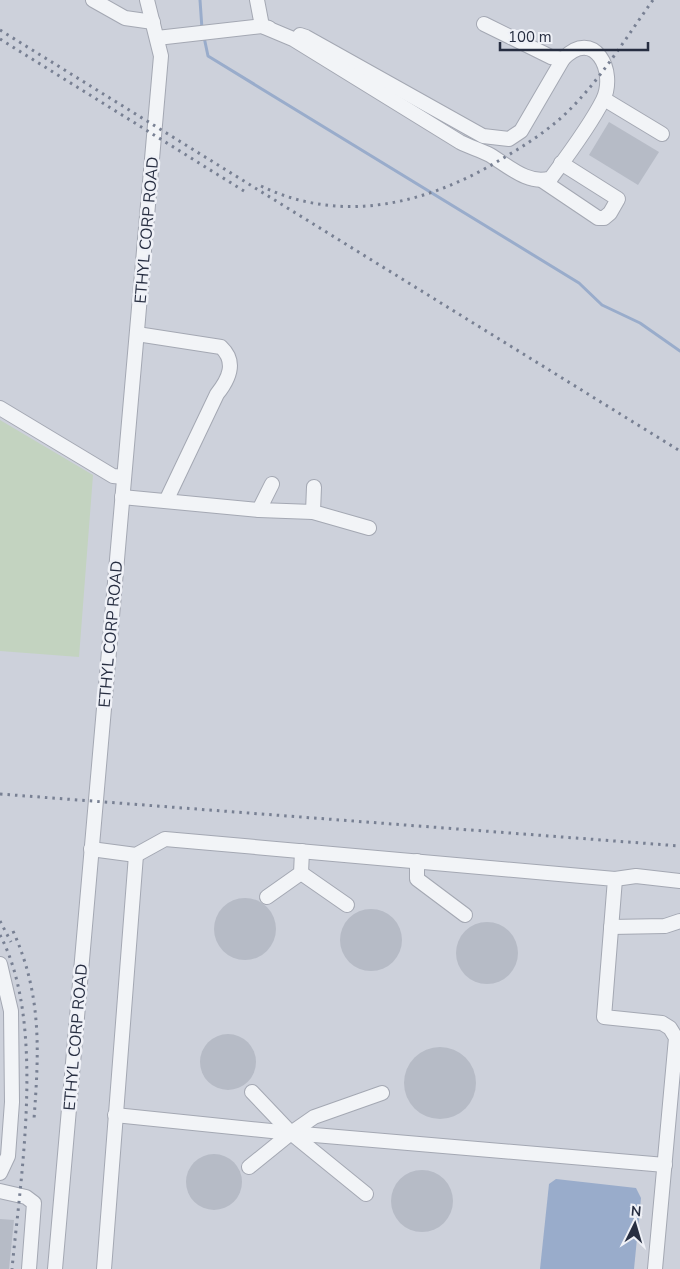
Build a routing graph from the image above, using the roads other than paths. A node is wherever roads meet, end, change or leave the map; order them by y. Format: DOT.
graph roads {
  1 [pos="92,0"];
  2 [pos="147,0"];
  3 [pos="258,0"];
  4 [pos="153,22"];
  5 [pos="484,24"];
  6 [pos="262,26"];
  7 [pos="157,38"];
  8 [pos="563,58"];
  9 [pos="604,99"];
  10 [pos="662,134"];
  11 [pos="561,163"];
  12 [pos="543,181"];
  13 [pos="137,334"];
  14 [pos="0,408"];
  15 [pos="124,477"];
  16 [pos="272,484"];
  17 [pos="314,487"];
  18 [pos="122,497"];
  19 [pos="166,501"];
  20 [pos="259,510"];
  21 [pos="313,512"];
  22 [pos="369,528"];
  23 [pos="91,849"];
  24 [pos="302,851"];
  25 [pos="136,854"];
  26 [pos="418,861"];
  27 [pos="301,873"];
  28 [pos="615,879"];
  29 [pos="680,881"];
  30 [pos="268,897"];
  31 [pos="347,904"];
  32 [pos="465,915"];
  33 [pos="680,921"];
  34 [pos="611,927"];
  35 [pos="0,964"];
  36 [pos="252,1092"];
  37 [pos="382,1093"];
  38 [pos="115,1115"];
  39 [pos="291,1133"];
  40 [pos="664,1165"];
  41 [pos="249,1167"];
  42 [pos="0,1173"];
  43 [pos="0,1191"];
  44 [pos="366,1194"];
  45 [pos="29,1269"];
  46 [pos="56,1269"];
  47 [pos="104,1269"];
  48 [pos="655,1269"];
  1 -- 4 [label="lane"];
  2 -- 4 [label="lane, ETHYL CORP ROAD"];
  3 -- 6 [label="lane"];
  4 -- 7 [label="lane, ETHYL CORP ROAD"];
  5 -- 8 [label="lane"];
  6 -- 7 [label="lane"];
  6 -- 8 [label="lane"];
  6 -- 12 [label="lane"];
  7 -- 13 [label="lane, ETHYL CORP ROAD"];
  8 -- 9 [label="lane"];
  9 -- 10 [label="lane"];
  9 -- 11 [label="lane"];
  11 -- 12 [label="lane"];
  11 -- 12 [label="lane"];
  13 -- 15 [label="lane, ETHYL CORP ROAD"];
  13 -- 19 [label="lane"];
  14 -- 15 [label="lane"];
  15 -- 18 [label="lane, ETHYL CORP ROAD"];
  16 -- 20 [label="lane"];
  17 -- 21 [label="lane"];
  18 -- 19 [label="lane"];
  18 -- 23 [label="lane, ETHYL CORP ROAD"];
  19 -- 20 [label="lane"];
  20 -- 21 [label="lane"];
  21 -- 22 [label="lane"];
  23 -- 25 [label="lane"];
  23 -- 46 [label="lane, ETHYL CORP ROAD"];
  24 -- 25 [label="lane"];
  24 -- 26 [label="lane"];
  24 -- 27 [label="lane"];
  25 -- 38 [label="lane"];
  26 -- 28 [label="lane"];
  26 -- 32 [label="lane"];
  27 -- 30 [label="lane"];
  27 -- 31 [label="lane"];
  28 -- 29 [label="lane"];
  28 -- 34 [label="lane"];
  33 -- 34 [label="lane"];
  34 -- 40 [label="lane"];
  35 -- 42 [label="lane"];
  36 -- 39 [label="lane"];
  37 -- 39 [label="lane"];
  38 -- 39 [label="lane"];
  38 -- 47 [label="lane"];
  39 -- 40 [label="lane"];
  39 -- 41 [label="lane"];
  39 -- 44 [label="lane"];
  40 -- 48 [label="lane"];
  43 -- 45 [label="lane"];
}
